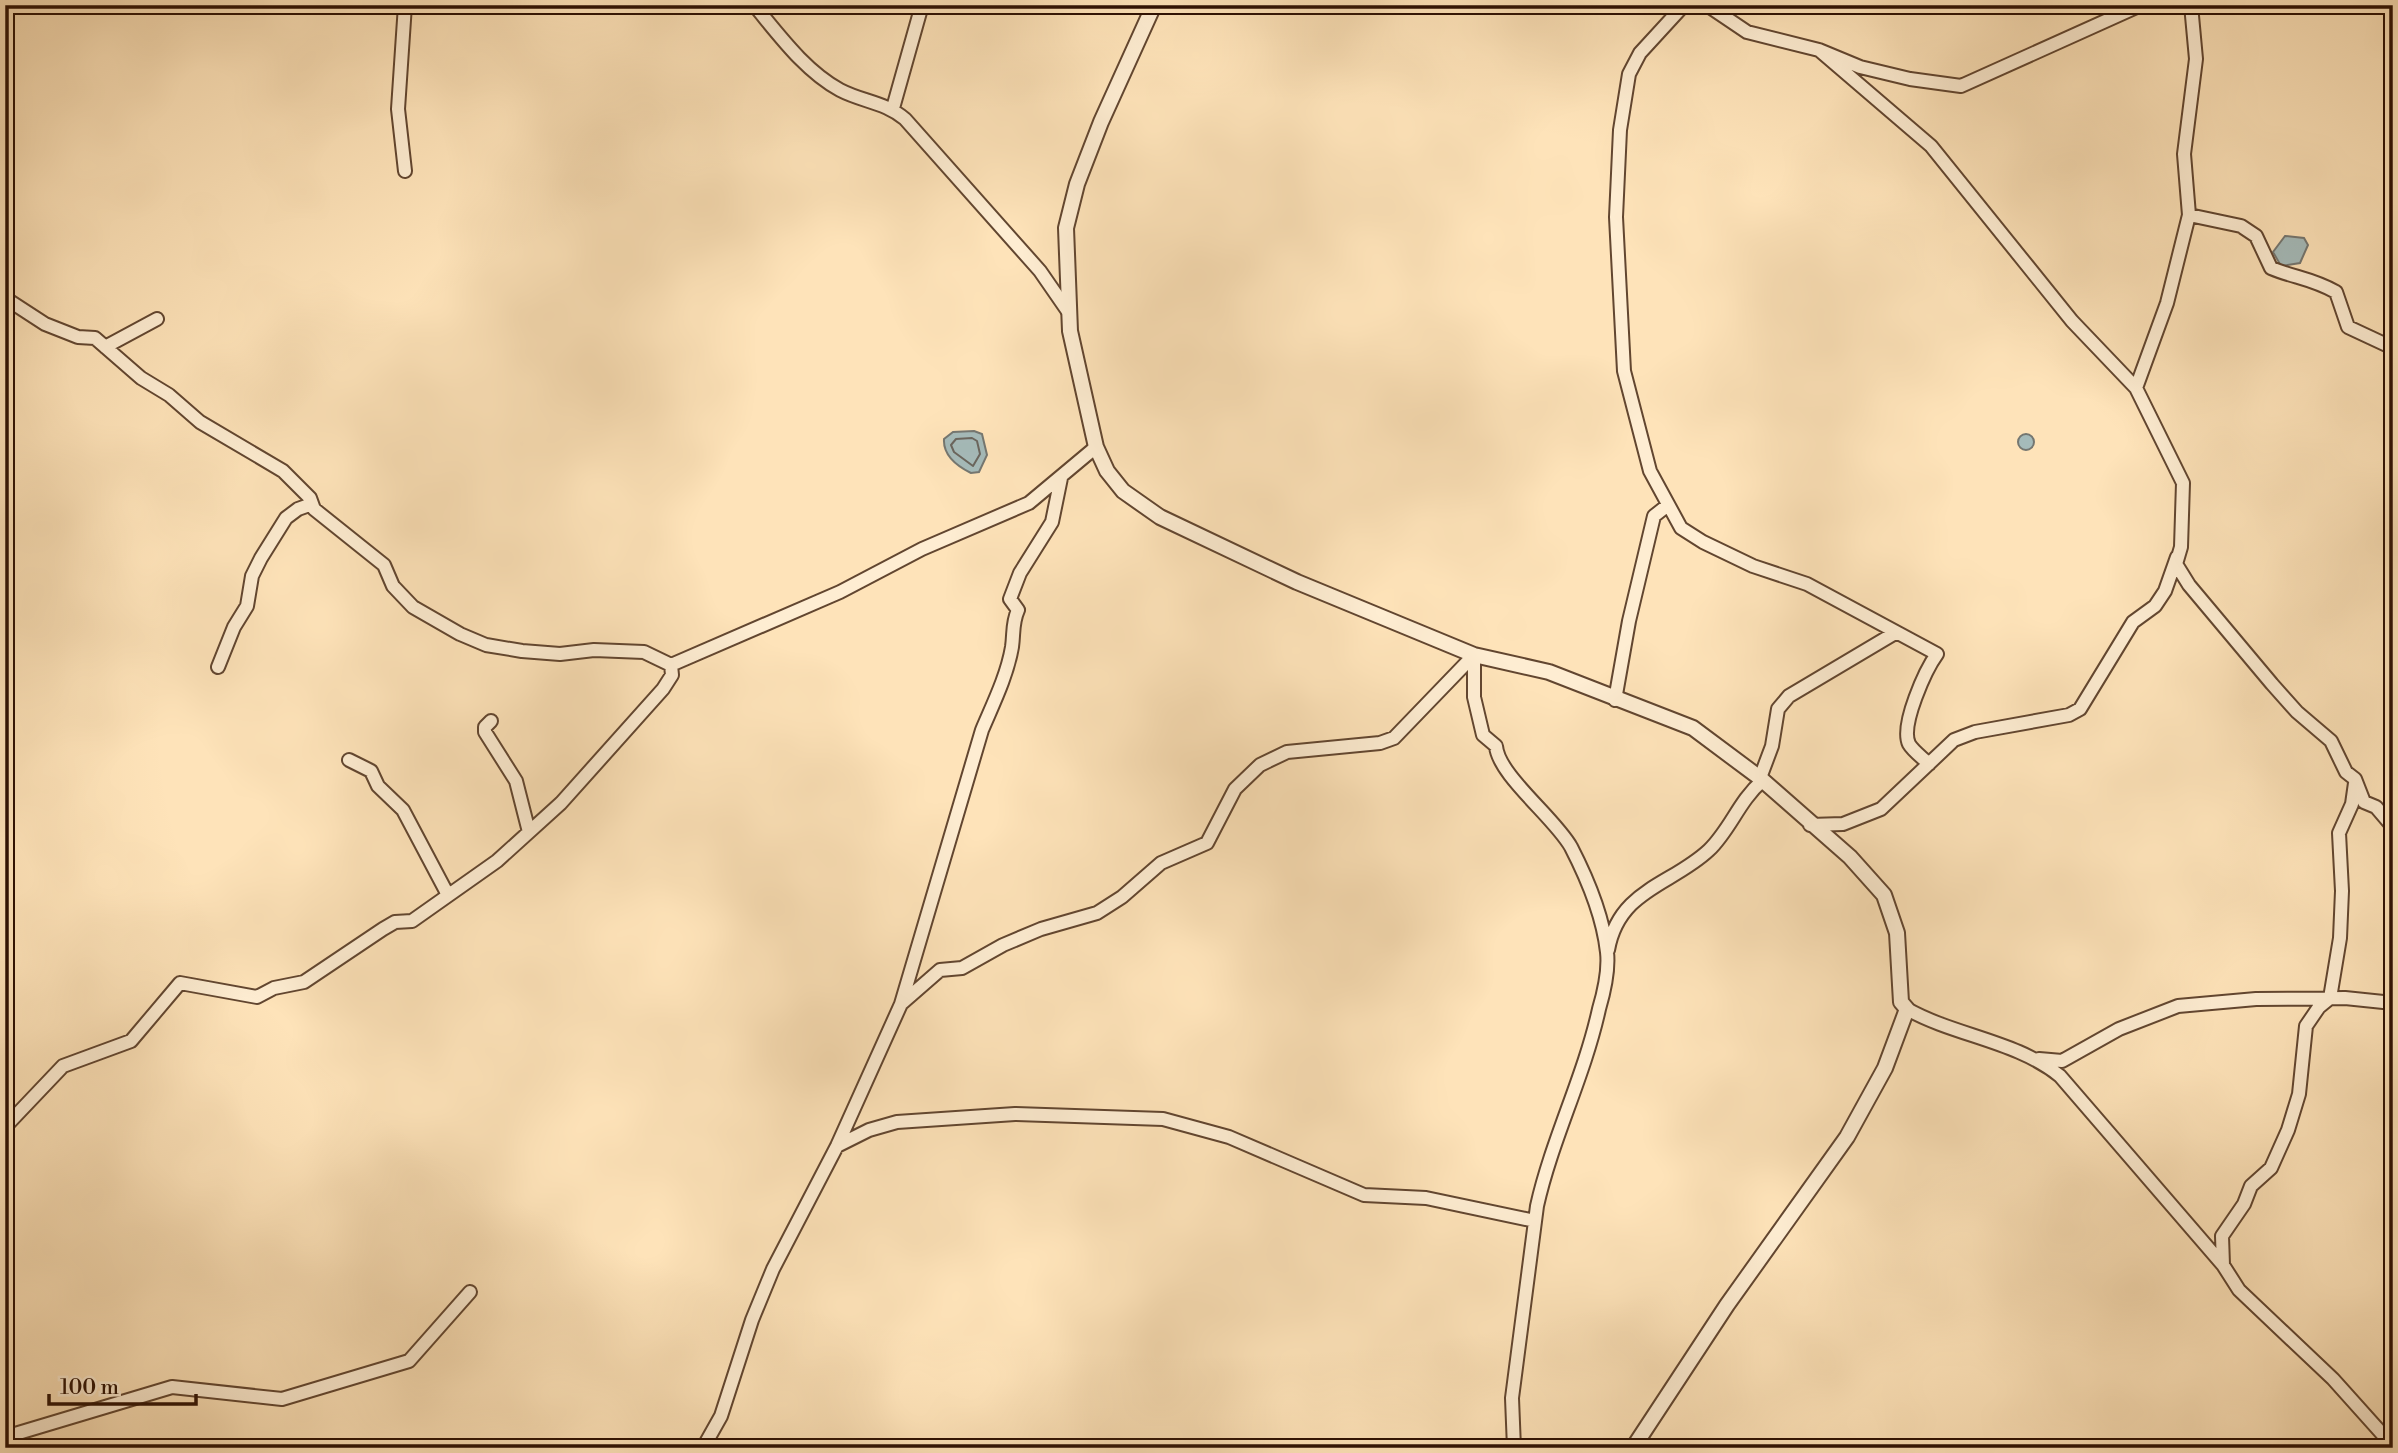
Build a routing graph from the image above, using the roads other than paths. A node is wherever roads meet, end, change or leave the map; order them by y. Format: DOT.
graph roads {
  1 [pos="405,5"];
  2 [pos="754,5"];
  3 [pos="922,5"];
  4 [pos="1154,5"];
  5 [pos="1684,5"];
  6 [pos="1707,5"];
  7 [pos="2141,5"];
  8 [pos="2191,5"];
  9 [pos="1819,50"];
  10 [pos="893,108"];
  11 [pos="405,171"];
  12 [pos="2189,215"];
  13 [pos="5,298"];
  14 [pos="1067,310"];
  15 [pos="157,319"];
  16 [pos="106,346"];
  17 [pos="2393,348"];
  18 [pos="2136,388"];
  19 [pos="1096,447"];
  20 [pos="1060,478"];
  21 [pos="312,504"];
  22 [pos="1668,505"];
  23 [pos="2181,547"];
  24 [pos="1895,633"];
  25 [pos="1474,655"];
  26 [pos="671,665"];
  27 [pos="218,667"];
  28 [pos="1615,700"];
  29 [pos="491,721"];
  30 [pos="349,760"];
  31 [pos="1928,764"];
  32 [pos="2355,779"];
  33 [pos="1761,780"];
  34 [pos="1810,825"];
  35 [pos="2393,827"];
  36 [pos="529,832"];
  37 [pos="448,895"];
  38 [pos="1608,954"];
  39 [pos="2330,998"];
  40 [pos="2393,1003"];
  41 [pos="901,1004"];
  42 [pos="1907,1009"];
  43 [pos="2038,1059"];
  44 [pos="5,1126"];
  45 [pos="836,1146"];
  46 [pos="1535,1221"];
  47 [pos="2223,1265"];
  48 [pos="470,1292"];
  49 [pos="5,1437"];
  50 [pos="2393,1446"];
  51 [pos="703,1448"];
  52 [pos="1514,1448"];
  53 [pos="1633,1448"];
  1 -- 11 [label="street"];
  2 -- 10 [label="street"];
  3 -- 10 [label="street"];
  4 -- 14 [label="street"];
  5 -- 22 [label="street"];
  6 -- 9 [label="street"];
  7 -- 9 [label="street"];
  8 -- 12 [label="street"];
  9 -- 18 [label="street"];
  10 -- 14 [label="street"];
  12 -- 17 [label="street"];
  12 -- 18 [label="street"];
  13 -- 16 [label="street"];
  14 -- 19 [label="street"];
  15 -- 16 [label="street"];
  16 -- 21 [label="street"];
  18 -- 23 [label="street"];
  19 -- 20 [label="street"];
  19 -- 25 [label="street"];
  20 -- 26 [label="street"];
  20 -- 41 [label="street"];
  21 -- 26 [label="street"];
  21 -- 27 [label="street"];
  22 -- 24 [label="street"];
  22 -- 28 [label="street"];
  23 -- 31 [label="street"];
  23 -- 32 [label="street"];
  24 -- 31 [label="street"];
  24 -- 33 [label="street"];
  25 -- 28 [label="street"];
  25 -- 38 [label="street"];
  25 -- 41 [label="street"];
  26 -- 36 [label="street"];
  28 -- 33 [label="street"];
  29 -- 36 [label="street"];
  30 -- 37 [label="street"];
  31 -- 34 [label="street"];
  32 -- 35 [label="street"];
  32 -- 39 [label="street"];
  33 -- 34 [label="street"];
  33 -- 38 [label="street"];
  34 -- 42 [label="street"];
  36 -- 37 [label="street"];
  37 -- 44 [label="street"];
  38 -- 46 [label="street"];
  39 -- 40 [label="street"];
  39 -- 43 [label="street"];
  39 -- 47 [label="street"];
  41 -- 45 [label="street"];
  42 -- 43 [label="street"];
  42 -- 53 [label="street"];
  43 -- 47 [label="street"];
  45 -- 46 [label="street"];
  45 -- 51 [label="street"];
  46 -- 52 [label="street"];
  47 -- 50 [label="street"];
  48 -- 49 [label="street"];
}
